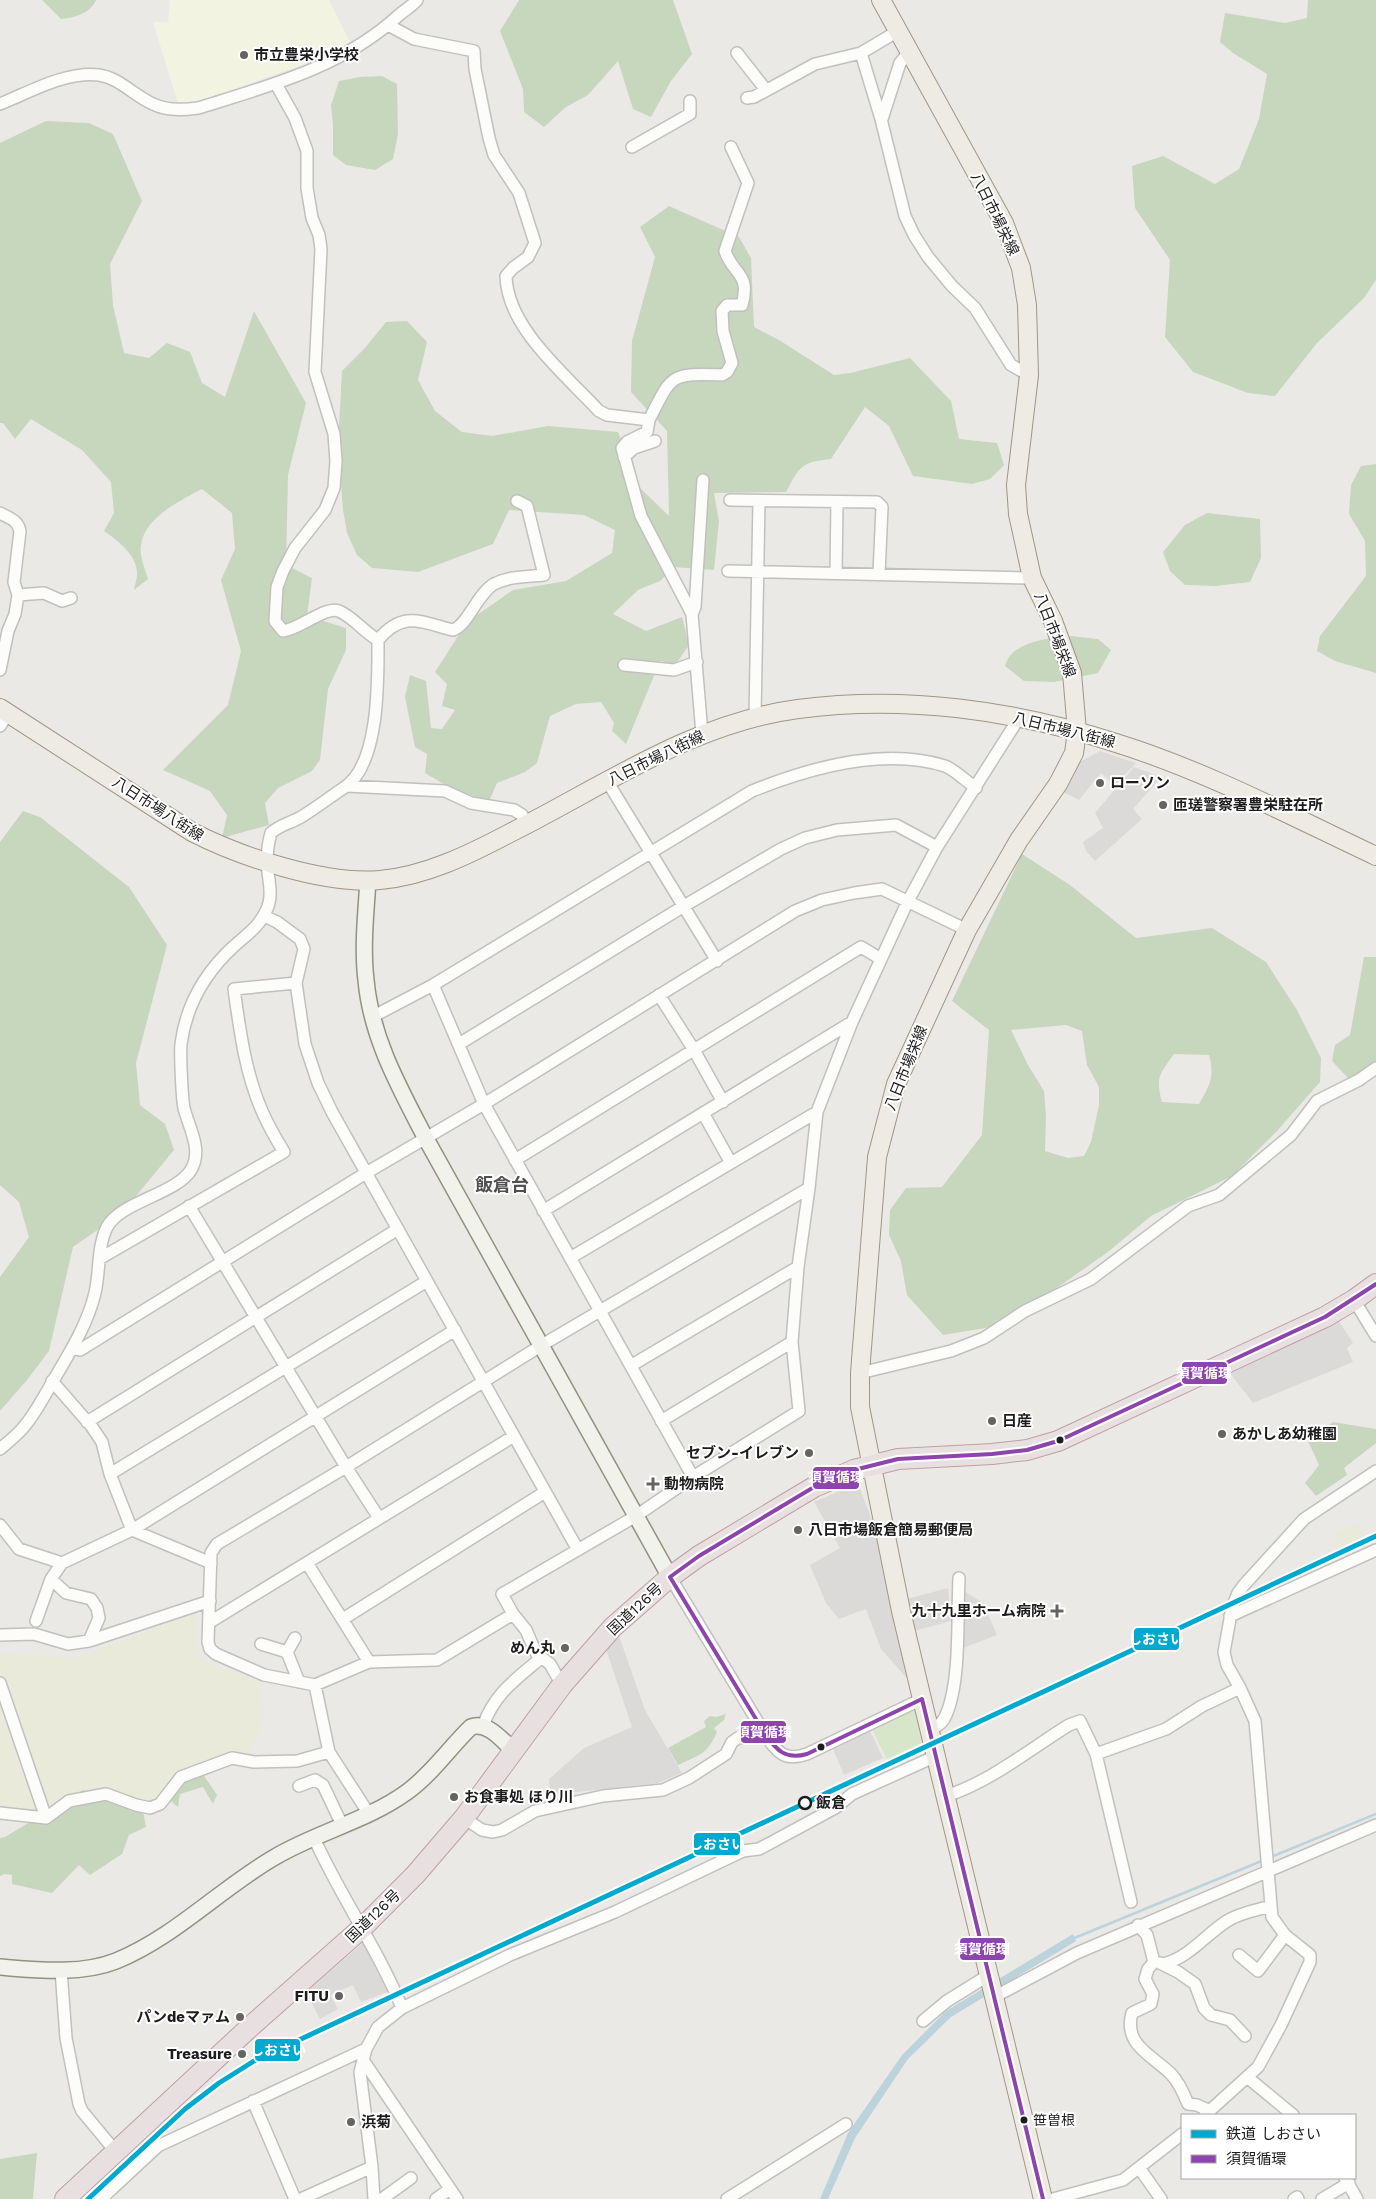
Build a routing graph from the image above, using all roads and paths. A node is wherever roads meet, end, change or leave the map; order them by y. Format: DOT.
graph roads {
  1 [pos="417,0"];
  2 [pos="880,0"];
  3 [pos="388,25"];
  4 [pos="898,31"];
  5 [pos="909,52"];
  6 [pos="737,53"];
  7 [pos="861,53"];
  8 [pos="276,84"];
  9 [pos="766,90"];
  10 [pos="746,98"];
  11 [pos="690,101"];
  12 [pos="0,104"];
  13 [pos="881,119"];
  14 [pos="632,147"];
  15 [pos="731,148"];
  16 [pos="1029,375"];
  17 [pos="648,420"];
  18 [pos="655,441"];
  19 [pos="624,457"];
  20 [pos="703,480"];
  21 [pos="730,500"];
  22 [pos="517,501"];
  23 [pos="759,501"];
  24 [pos="837,502"];
  25 [pos="0,514"];
  26 [pos="728,570"];
  27 [pos="757,571"];
  28 [pos="836,573"];
  29 [pos="879,574"];
  30 [pos="1032,578"];
  31 [pos="18,595"];
  32 [pos="71,598"];
  33 [pos="692,614"];
  34 [pos="378,640"];
  35 [pos="697,662"];
  36 [pos="624,666"];
  37 [pos="0,670"];
  38 [pos="3,716"];
  39 [pos="755,717"];
  40 [pos="1020,718"];
  41 [pos="1077,731"];
  42 [pos="702,734"];
  43 [pos="607,781"];
  44 [pos="347,786"];
  45 [pos="976,788"];
  46 [pos="528,824"];
  47 [pos="938,847"];
  48 [pos="652,853"];
  49 [pos="1376,856"];
  50 [pos="267,862"];
  51 [pos="368,880"];
  52 [pos="907,903"];
  53 [pos="684,906"];
  54 [pos="264,916"];
  55 [pos="967,930"];
  56 [pos="881,959"];
  57 [pos="717,961"];
  58 [pos="296,983"];
  59 [pos="433,985"];
  60 [pos="659,996"];
  61 [pos="372,1017"];
  62 [pos="852,1022"];
  63 [pos="459,1044"];
  64 [pos="694,1050"];
  65 [pos="1376,1068"];
  66 [pos="723,1102"];
  67 [pos="484,1104"];
  68 [pos="817,1112"];
  69 [pos="703,1113"];
  70 [pos="425,1137"];
  71 [pos="515,1160"];
  72 [pos="731,1163"];
  73 [pos="366,1173"];
  74 [pos="809,1188"];
  75 [pos="189,1206"];
  76 [pos="543,1211"];
  77 [pos="398,1229"];
  78 [pos="570,1258"];
  79 [pos="99,1259"];
  80 [pos="223,1262"];
  81 [pos="798,1267"];
  82 [pos="426,1281"];
  83 [pos="1376,1284"];
  84 [pos="1354,1300"];
  85 [pos="600,1312"];
  86 [pos="256,1318"];
  87 [pos="455,1330"];
  88 [pos="1376,1336"];
  89 [pos="792,1342"];
  90 [pos="542,1345"];
  91 [pos="72,1348"];
  92 [pos="632,1365"];
  93 [pos="285,1367"];
  94 [pos="860,1373"];
  95 [pos="52,1381"];
  96 [pos="483,1381"];
  97 [pos="314,1416"];
  98 [pos="661,1421"];
  99 [pos="87,1422"];
  100 [pos="514,1436"];
  101 [pos="0,1449"];
  102 [pos="871,1465"];
  103 [pos="346,1467"];
  104 [pos="1376,1471"];
  105 [pos="110,1474"];
  106 [pos="693,1477"];
  107 [pos="545,1492"];
  108 [pos="636,1516"];
  109 [pos="379,1518"];
  110 [pos="0,1526"];
  111 [pos="132,1530"];
  112 [pos="578,1550"];
  113 [pos="1376,1550"];
  114 [pos="62,1563"];
  115 [pos="210,1563"];
  116 [pos="307,1564"];
  117 [pos="670,1577"];
  118 [pos="959,1578"];
  119 [pos="51,1579"];
  120 [pos="210,1601"];
  121 [pos="513,1614"];
  122 [pos="1230,1616"];
  123 [pos="343,1619"];
  124 [pos="36,1621"];
  125 [pos="210,1622"];
  126 [pos="0,1634"];
  127 [pos="295,1638"];
  128 [pos="89,1641"];
  129 [pos="261,1644"];
  130 [pos="287,1652"];
  131 [pos="541,1658"];
  132 [pos="369,1662"];
  133 [pos="298,1682"];
  134 [pos="0,1683"];
  135 [pos="315,1685"];
  136 [pos="562,1685"];
  137 [pos="1240,1688"];
  138 [pos="922,1699"];
  139 [pos="483,1726"];
  140 [pos="930,1730"];
  141 [pos="765,1734"];
  142 [pos="513,1750"];
  143 [pos="329,1752"];
  144 [pos="1096,1754"];
  145 [pos="936,1756"];
  146 [pos="299,1786"];
  147 [pos="946,1796"];
  148 [pos="0,1813"];
  149 [pos="369,1814"];
  150 [pos="46,1818"];
  151 [pos="464,1818"];
  152 [pos="1376,1825"];
  153 [pos="343,1827"];
  154 [pos="314,1838"];
  155 [pos="1268,1870"];
  156 [pos="1131,1902"];
  157 [pos="1271,1906"];
  158 [pos="1138,1925"];
  159 [pos="363,1927"];
  160 [pos="1285,1935"];
  161 [pos="1239,1955"];
  162 [pos="1158,1963"];
  163 [pos="0,1967"];
  164 [pos="61,1970"];
  165 [pos="989,1975"];
  166 [pos="994,1997"];
  167 [pos="402,2008"];
  168 [pos="923,2021"];
  169 [pos="1245,2036"];
  170 [pos="365,2054"];
  171 [pos="1247,2077"];
  172 [pos="252,2101"];
  173 [pos="1207,2113"];
  174 [pos="1292,2114"];
  175 [pos="846,2124"];
  176 [pos="1181,2135"];
  177 [pos="116,2152"];
  178 [pos="372,2167"];
  179 [pos="1140,2169"];
  180 [pos="412,2178"];
  181 [pos="1347,2180"];
  182 [pos="454,2194"];
  183 [pos="65,2199"];
  184 [pos="101,2199"];
  185 [pos="295,2199"];
  186 [pos="300,2199"];
  187 [pos="374,2199"];
  188 [pos="382,2199"];
  189 [pos="436,2199"];
  190 [pos="727,2199"];
  191 [pos="1043,2199"];
  192 [pos="1053,2199"];
  193 [pos="1161,2199"];
  194 [pos="1294,2199"];
  195 [pos="1298,2199"];
  196 [pos="1322,2199"];
  197 [pos="1357,2199"];
  1 -- 3 [label="street"];
  2 -- 4 [label="main road, 八日市場栄線"];
  3 -- 8 [label="street"];
  3 -- 17 [label="street"];
  4 -- 5 [label="main road, 八日市場栄線"];
  4 -- 7 [label="street"];
  5 -- 13 [label="street"];
  5 -- 16 [label="main road, 八日市場栄線"];
  6 -- 9 [label="street"];
  7 -- 9 [label="street"];
  7 -- 13 [label="street"];
  8 -- 12 [label="street"];
  8 -- 34 [label="street"];
  9 -- 10 [label="street"];
  11 -- 14 [label="street"];
  13 -- 16 [label="street"];
  15 -- 17 [label="street"];
  16 -- 30 [label="main road, 八日市場栄線"];
  17 -- 19 [label="street"];
  18 -- 19 [label="street"];
  19 -- 33 [label="street"];
  20 -- 33 [label="street"];
  21 -- 23 [label="street"];
  22 -- 34 [label="street"];
  23 -- 24 [label="street"];
  23 -- 27 [label="street"];
  24 -- 28 [label="street"];
  24 -- 29 [label="street"];
  25 -- 31 [label="street"];
  26 -- 27 [label="street"];
  27 -- 28 [label="street"];
  27 -- 39 [label="street"];
  28 -- 29 [label="street"];
  29 -- 30 [label="street"];
  30 -- 41 [label="main road, 八日市場栄線"];
  31 -- 32 [label="street"];
  31 -- 37 [label="street"];
  33 -- 35 [label="street"];
  34 -- 44 [label="street"];
  35 -- 36 [label="street"];
  35 -- 42 [label="street"];
  38 -- 50 [label="main road, 八日市場八街線"];
  39 -- 40 [label="main road, 八日市場八街線"];
  39 -- 42 [label="main road, 八日市場八街線"];
  40 -- 41 [label="main road, 八日市場八街線"];
  40 -- 45 [label="street"];
  41 -- 49 [label="main road, 八日市場八街線"];
  41 -- 55 [label="main road, 八日市場栄線"];
  42 -- 43 [label="main road, 八日市場八街線"];
  43 -- 46 [label="main road, 八日市場八街線"];
  43 -- 48 [label="street"];
  44 -- 46 [label="street"];
  44 -- 50 [label="street"];
  45 -- 47 [label="street"];
  45 -- 48 [label="street"];
  46 -- 51 [label="main road, 八日市場八街線"];
  47 -- 52 [label="street"];
  47 -- 53 [label="street"];
  48 -- 53 [label="street"];
  48 -- 59 [label="street"];
  50 -- 51 [label="main road, 八日市場八街線"];
  50 -- 54 [label="street"];
  51 -- 61 [label="street"];
  52 -- 55 [label="street"];
  52 -- 56 [label="street"];
  52 -- 57 [label="street"];
  53 -- 57 [label="street"];
  53 -- 63 [label="street"];
  54 -- 58 [label="street"];
  54 -- 79 [label="street"];
  55 -- 94 [label="main road, 八日市場栄線"];
  56 -- 62 [label="street"];
  56 -- 64 [label="street"];
  57 -- 60 [label="street"];
  58 -- 73 [label="street"];
  58 -- 75 [label="street"];
  59 -- 61 [label="street"];
  59 -- 63 [label="street"];
  60 -- 64 [label="street"];
  60 -- 67 [label="street"];
  61 -- 70 [label="street"];
  62 -- 66 [label="street"];
  62 -- 68 [label="street"];
  63 -- 67 [label="street"];
  64 -- 66 [label="street"];
  64 -- 71 [label="street"];
  65 -- 94 [label="street"];
  66 -- 69 [label="street"];
  67 -- 70 [label="street"];
  67 -- 71 [label="street"];
  68 -- 72 [label="street"];
  68 -- 74 [label="street"];
  69 -- 72 [label="street"];
  69 -- 76 [label="street"];
  70 -- 73 [label="street"];
  70 -- 90 [label="street"];
  71 -- 76 [label="street"];
  72 -- 78 [label="street"];
  73 -- 77 [label="street"];
  73 -- 80 [label="street"];
  74 -- 81 [label="street"];
  74 -- 85 [label="street"];
  75 -- 79 [label="street"];
  75 -- 80 [label="street"];
  76 -- 78 [label="street"];
  77 -- 82 [label="street"];
  77 -- 86 [label="street"];
  78 -- 85 [label="street"];
  79 -- 91 [label="street"];
  80 -- 86 [label="street"];
  80 -- 91 [label="street"];
  81 -- 89 [label="street"];
  81 -- 92 [label="street"];
  82 -- 87 [label="street"];
  82 -- 93 [label="street"];
  83 -- 84 [label="highway, 国道126号"];
  84 -- 88 [label="street"];
  84 -- 102 [label="highway, 国道126号"];
  85 -- 90 [label="street"];
  85 -- 92 [label="street"];
  86 -- 93 [label="street"];
  86 -- 99 [label="street"];
  87 -- 96 [label="street"];
  87 -- 97 [label="street"];
  89 -- 98 [label="street"];
  89 -- 106 [label="street"];
  90 -- 96 [label="street"];
  90 -- 108 [label="street"];
  91 -- 95 [label="street"];
  92 -- 98 [label="street"];
  93 -- 97 [label="street"];
  93 -- 105 [label="street"];
  94 -- 102 [label="main road, 八日市場栄線"];
  95 -- 99 [label="street"];
  95 -- 101 [label="street"];
  96 -- 100 [label="street"];
  96 -- 103 [label="street"];
  97 -- 103 [label="street"];
  97 -- 111 [label="street"];
  98 -- 106 [label="street"];
  99 -- 105 [label="street"];
  100 -- 107 [label="street"];
  100 -- 109 [label="street"];
  102 -- 117 [label="highway, 国道126号"];
  102 -- 138 [label="main road, 八日市場栄線"];
  103 -- 109 [label="street"];
  103 -- 115 [label="street"];
  104 -- 122 [label="street"];
  105 -- 111 [label="street"];
  106 -- 108 [label="street"];
  107 -- 112 [label="street"];
  107 -- 123 [label="street"];
  108 -- 112 [label="street"];
  108 -- 117 [label="street"];
  109 -- 116 [label="street"];
  110 -- 114 [label="street"];
  111 -- 114 [label="street"];
  111 -- 115 [label="street"];
  112 -- 121 [label="street"];
  113 -- 122 [label="street"];
  114 -- 119 [label="street"];
  115 -- 120 [label="street"];
  116 -- 123 [label="street"];
  116 -- 125 [label="street"];
  117 -- 136 [label="highway, 国道126号"];
  117 -- 141 [label="street"];
  118 -- 140 [label="street"];
  119 -- 124 [label="street"];
  119 -- 128 [label="street"];
  120 -- 125 [label="street"];
  120 -- 128 [label="street"];
  121 -- 131 [label="street"];
  121 -- 132 [label="street"];
  122 -- 137 [label="street"];
  123 -- 132 [label="street"];
  125 -- 133 [label="street"];
  126 -- 128 [label="street"];
  127 -- 130 [label="street"];
  129 -- 130 [label="street"];
  130 -- 133 [label="street"];
  131 -- 136 [label="street"];
  131 -- 139 [label="street"];
  132 -- 135 [label="street"];
  133 -- 135 [label="street"];
  134 -- 150 [label="street"];
  135 -- 143 [label="street"];
  136 -- 142 [label="highway, 国道126号"];
  137 -- 144 [label="street"];
  137 -- 155 [label="street"];
  138 -- 140 [label="main road, 八日市場栄線"];
  138 -- 141 [label="street"];
  139 -- 142 [label="street"];
  139 -- 149 [label="street"];
  140 -- 145 [label="main road, 八日市場栄線"];
  141 -- 151 [label="street"];
  142 -- 151 [label="highway, 国道126号"];
  143 -- 149 [label="street"];
  143 -- 150 [label="street"];
  144 -- 147 [label="street"];
  144 -- 156 [label="street"];
  145 -- 147 [label="main road, 八日市場栄線"];
  145 -- 167 [label="street"];
  146 -- 153 [label="street"];
  147 -- 165 [label="main road, 八日市場栄線"];
  148 -- 150 [label="street"];
  149 -- 153 [label="street"];
  151 -- 159 [label="highway, 国道126号"];
  152 -- 155 [label="street"];
  153 -- 154 [label="street"];
  154 -- 159 [label="street"];
  154 -- 164 [label="street"];
  155 -- 157 [label="street"];
  155 -- 158 [label="street"];
  157 -- 160 [label="street"];
  157 -- 162 [label="street"];
  158 -- 162 [label="street"];
  158 -- 166 [label="street"];
  159 -- 167 [label="street"];
  159 -- 177 [label="highway, 国道126号"];
  160 -- 161 [label="street"];
  160 -- 171 [label="street"];
  162 -- 169 [label="street"];
  162 -- 173 [label="street"];
  163 -- 164 [label="street"];
  164 -- 177 [label="street"];
  165 -- 166 [label="main road, 八日市場栄線"];
  165 -- 168 [label="street"];
  166 -- 191 [label="main road, 八日市場栄線"];
  167 -- 170 [label="street"];
  170 -- 172 [label="street"];
  170 -- 178 [label="street"];
  170 -- 182 [label="street"];
  171 -- 173 [label="street"];
  171 -- 174 [label="street"];
  172 -- 184 [label="street"];
  172 -- 185 [label="street"];
  175 -- 190 [label="street"];
  176 -- 179 [label="street"];
  177 -- 183 [label="highway, 国道126号"];
  178 -- 186 [label="street"];
  178 -- 187 [label="street"];
  179 -- 192 [label="street"];
  179 -- 193 [label="street"];
  180 -- 188 [label="street"];
  181 -- 196 [label="street"];
  181 -- 197 [label="street"];
  182 -- 189 [label="street"];
  194 -- 195 [label="street"];
}
